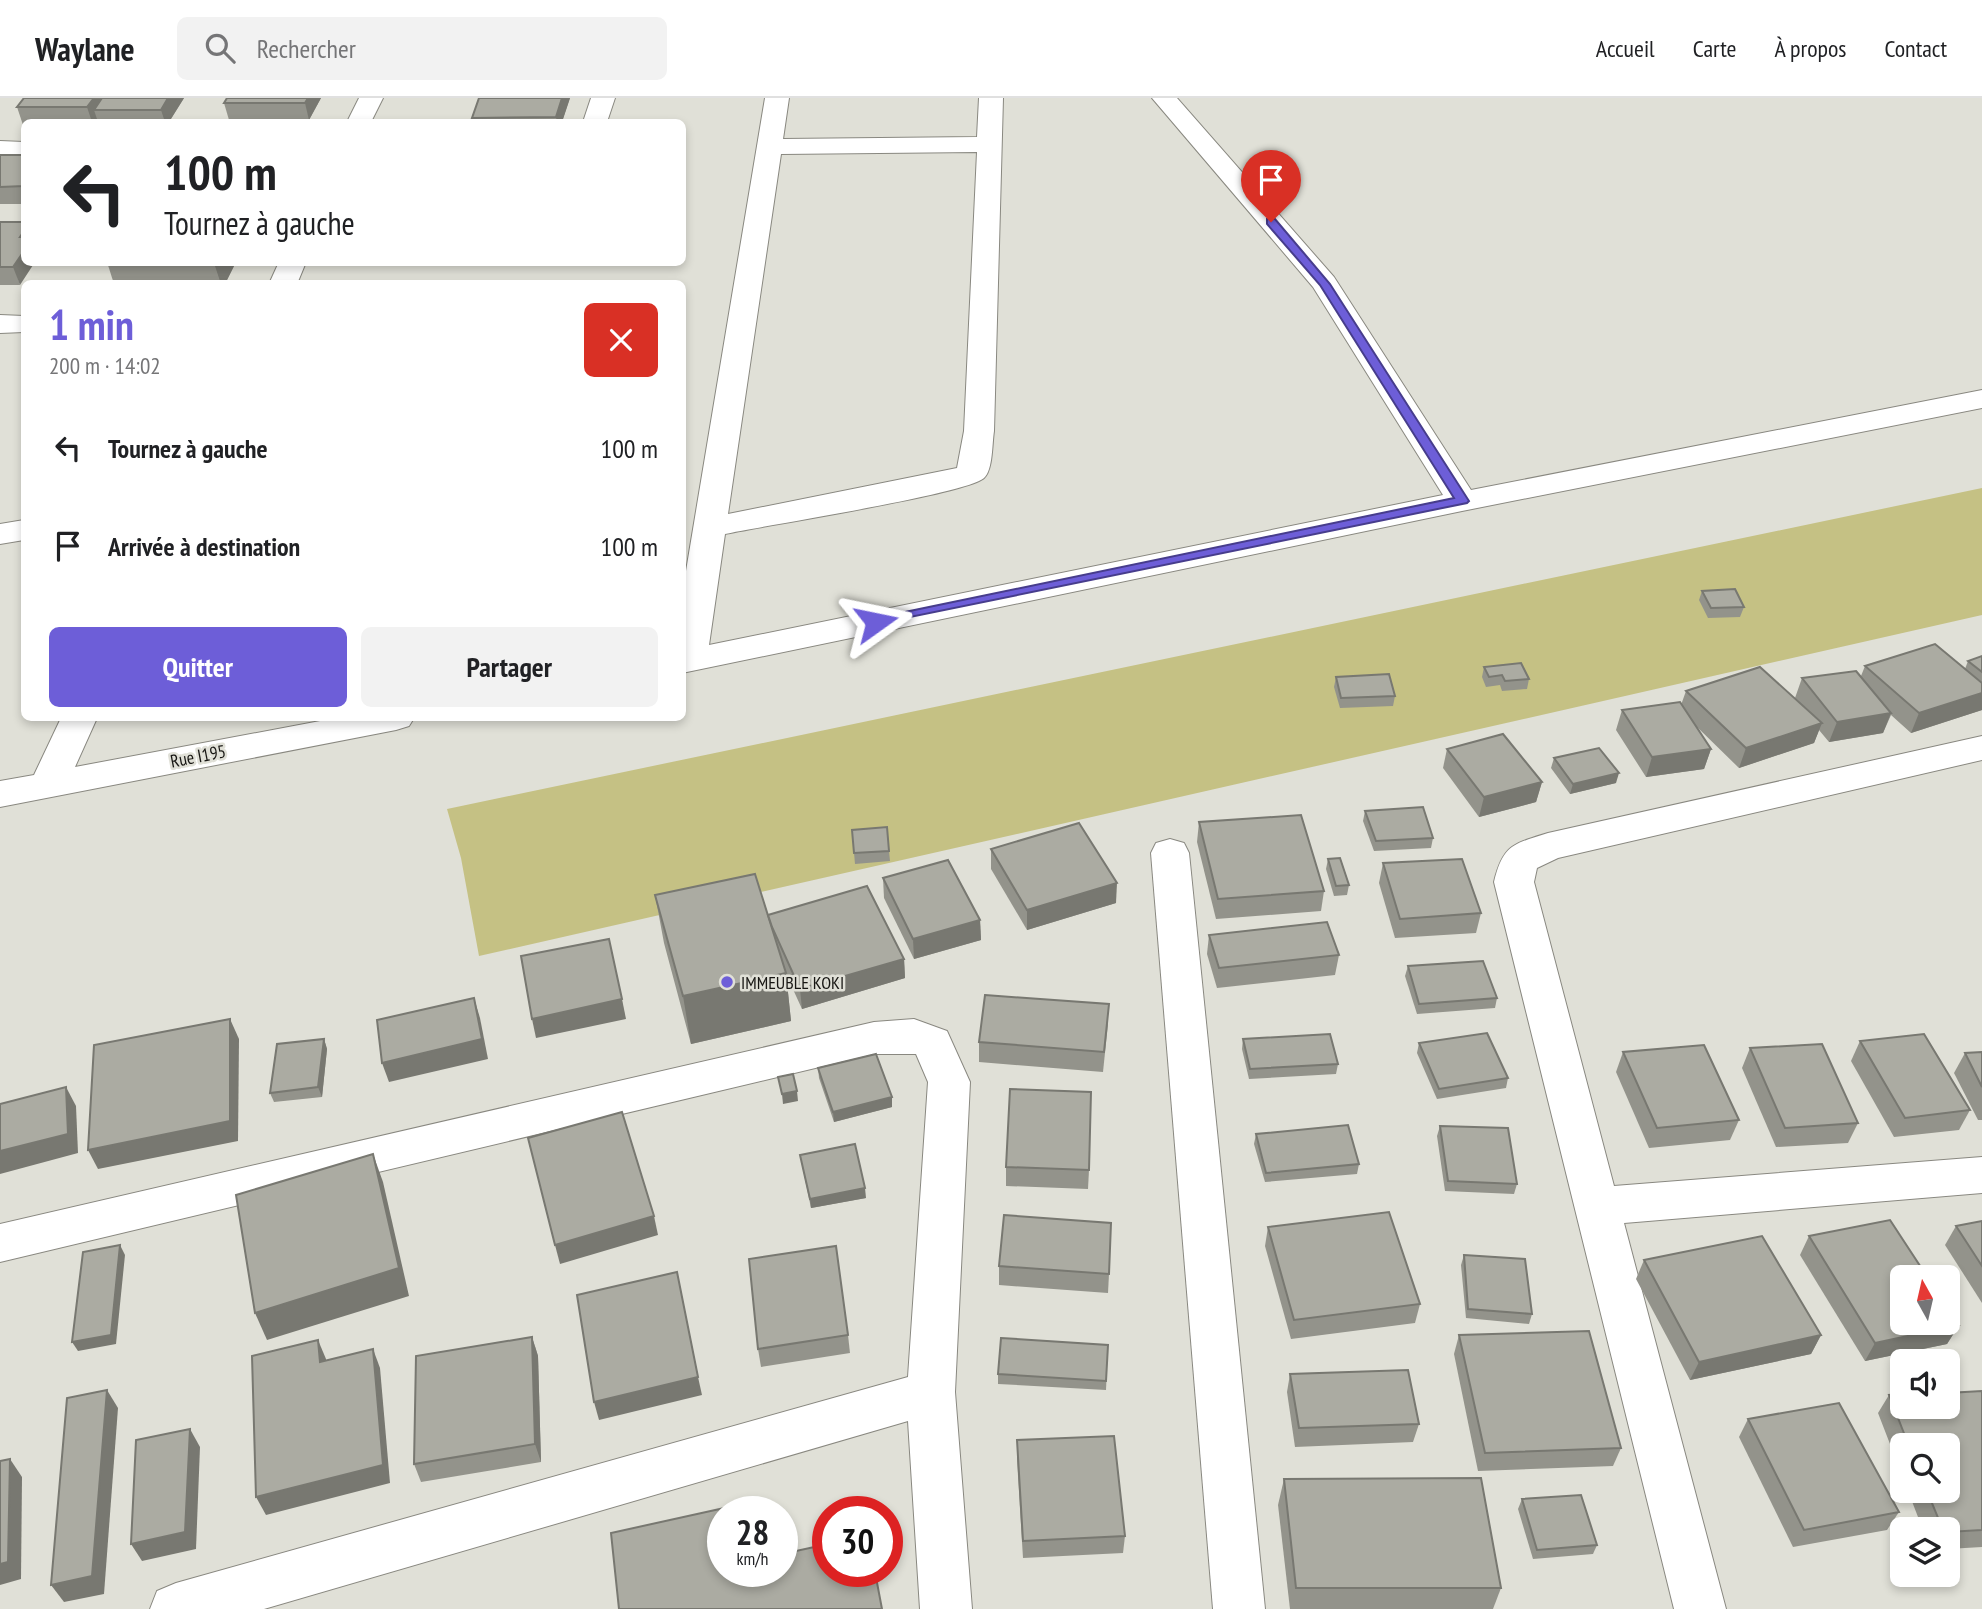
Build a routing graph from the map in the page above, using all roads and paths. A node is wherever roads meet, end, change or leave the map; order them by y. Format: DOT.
graph roads {
  1 [pos="371,98"];
  2 [pos="603,98"];
  3 [pos="777,98"];
  4 [pos="991,98"];
  5 [pos="1164,98"];
  6 [pos="360,119"];
  7 [pos="596,119"];
  8 [pos="990,144"];
  9 [pos="769,147"];
  10 [pos="0,149"];
  11 [pos="21,149"];
  12 [pos="0,324"];
  13 [pos="21,324"];
  14 [pos="1982,398"];
  15 [pos="1462,501"];
  16 [pos="709,527"];
  17 [pos="21,530"];
  18 [pos="0,534"];
  19 [pos="686,661"];
  20 [pos="78,721"];
  21 [pos="380,721"];
  22 [pos="1982,748"];
  23 [pos="48,785"];
  24 [pos="0,794"];
  25 [pos="1170,853"];
  26 [pos="1982,1175"];
  27 [pos="1596,1206"];
  28 [pos="0,1243"];
  29 [pos="931,1392"];
  30 [pos="176,1609"];
  31 [pos="946,1609"];
  32 [pos="1239,1609"];
  33 [pos="1700,1609"];
  1 -- 6 [label="street"];
  2 -- 7 [label="street"];
  3 -- 9 [label="street"];
  4 -- 8 [label="street"];
  5 -- 15 [label="street"];
  8 -- 9 [label="street"];
  8 -- 16 [label="street"];
  9 -- 16 [label="street"];
  10 -- 11 [label="street"];
  12 -- 13 [label="street"];
  14 -- 15 [label="street"];
  15 -- 19 [label="street"];
  16 -- 19 [label="street"];
  17 -- 18 [label="street"];
  20 -- 23 [label="street"];
  21 -- 23 [label="street, Rue I195"];
  22 -- 27 [label="street"];
  23 -- 24 [label="street, Rue I195"];
  25 -- 32 [label="street"];
  26 -- 27 [label="street"];
  27 -- 33 [label="street"];
  28 -- 29 [label="street"];
  29 -- 30 [label="street"];
  29 -- 31 [label="street"];
}
